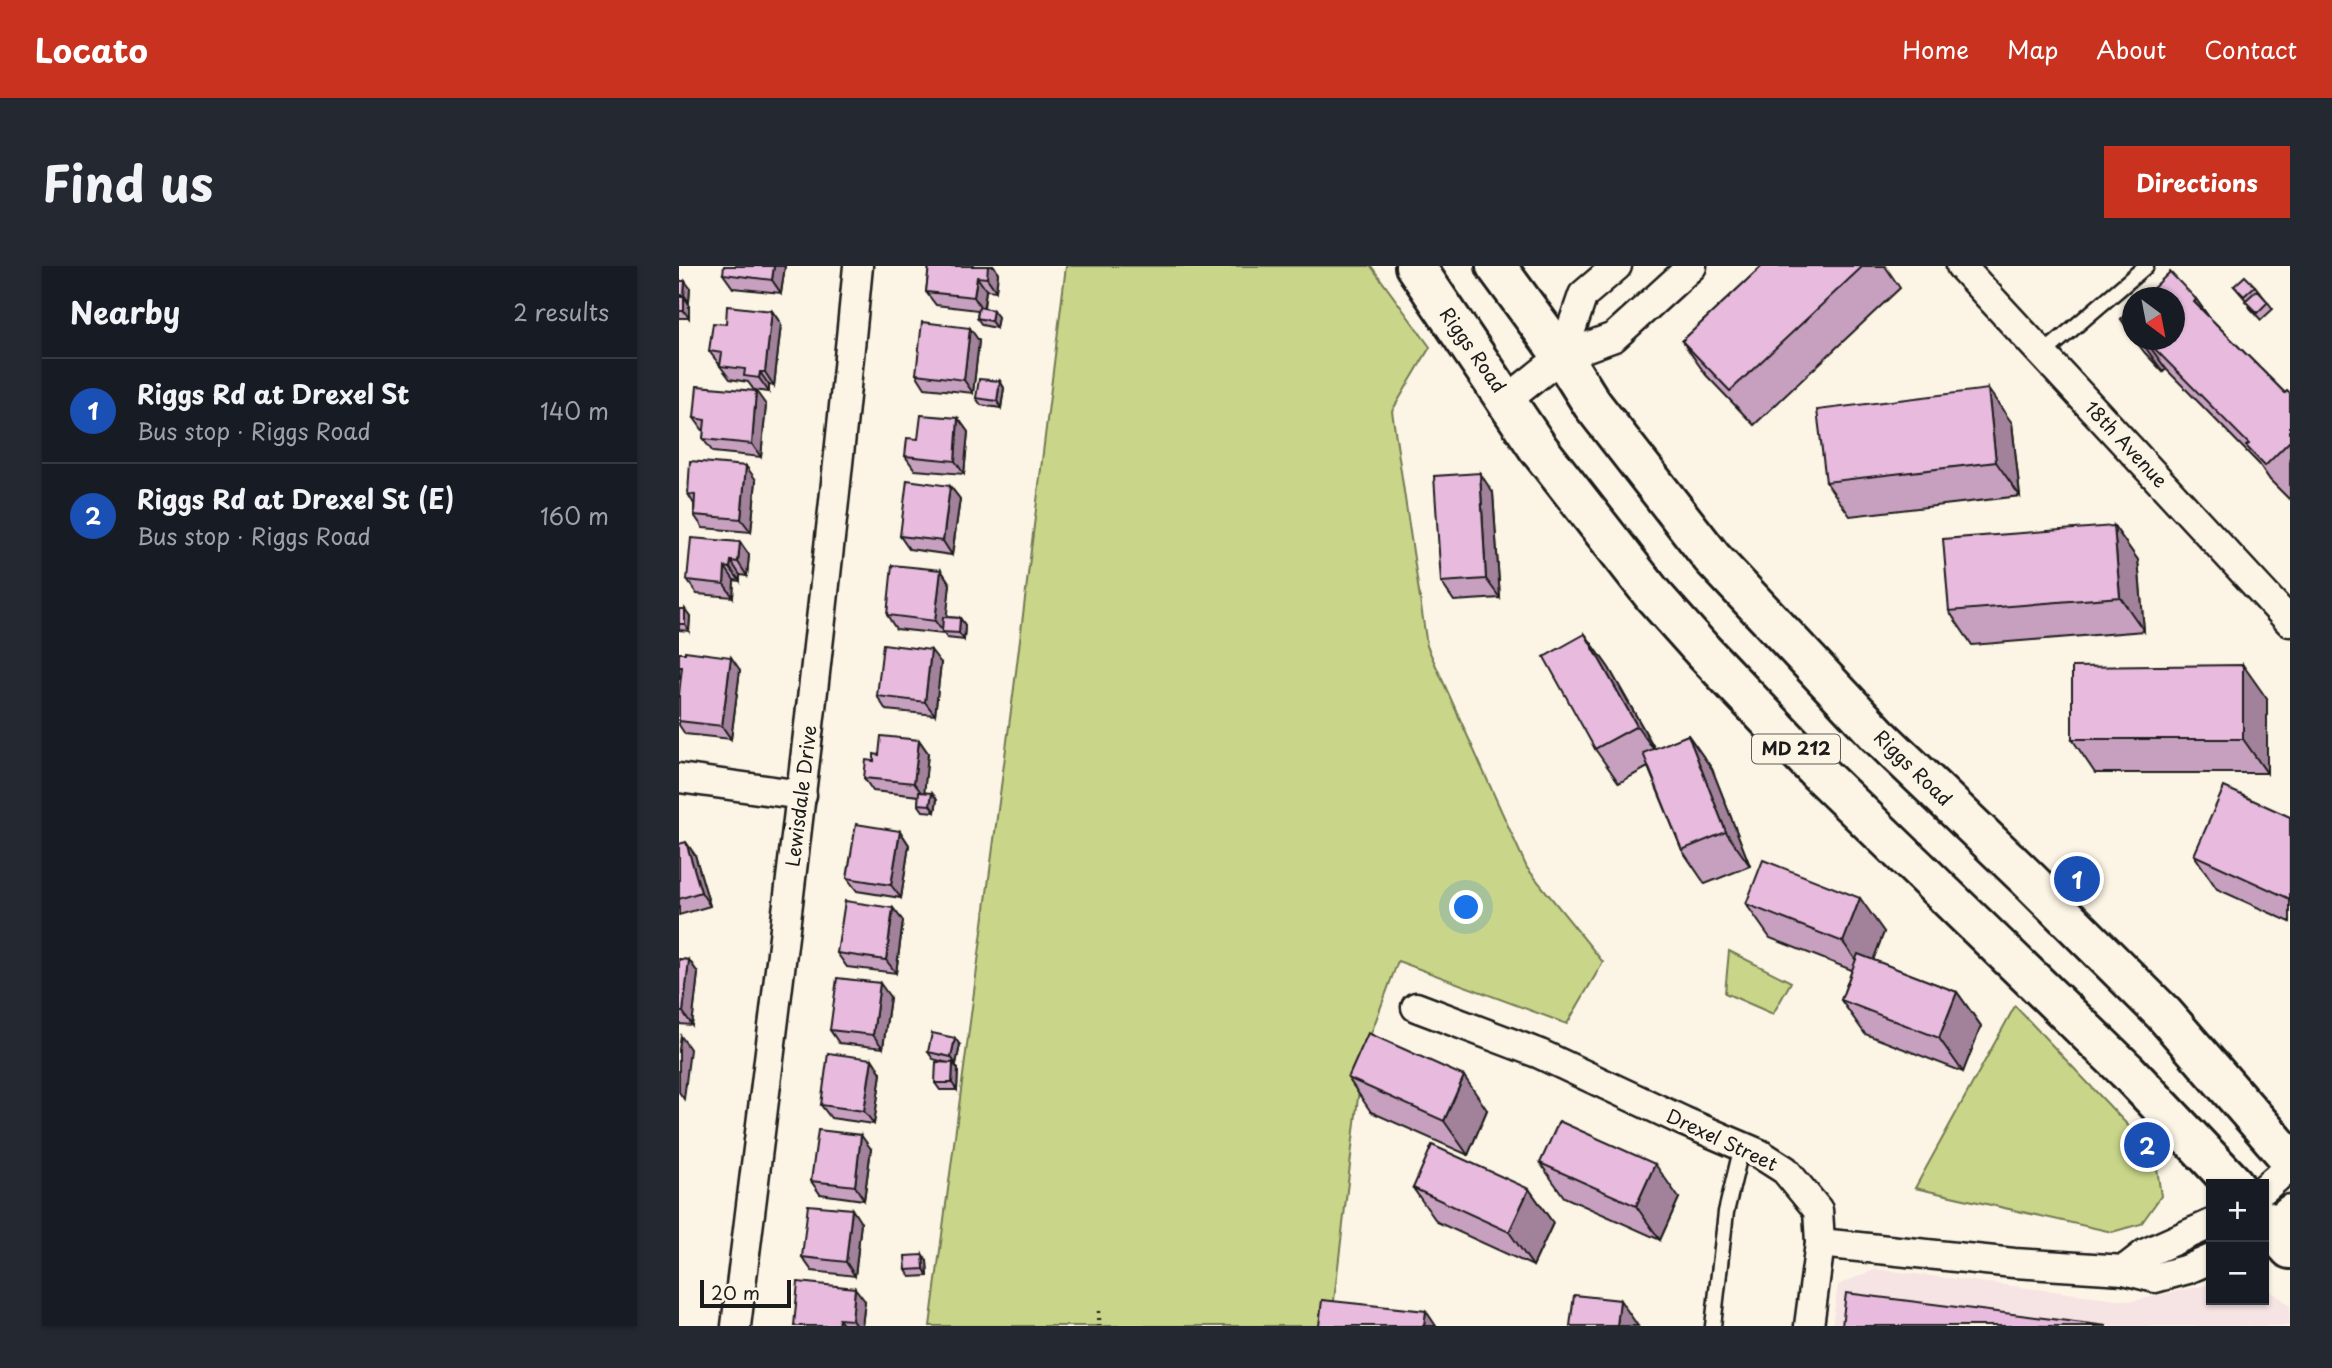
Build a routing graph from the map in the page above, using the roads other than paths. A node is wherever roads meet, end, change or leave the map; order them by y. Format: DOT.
graph roads {
  1 [pos="858,266"];
  2 [pos="1415,266"];
  3 [pos="1496,266"];
  4 [pos="1617,266"];
  5 [pos="1692,266"];
  6 [pos="1961,266"];
  7 [pos="2146,266"];
  8 [pos="2043,355"];
  9 [pos="1562,356"];
  10 [pos="1507,400"];
  11 [pos="2290,622"];
  12 [pos="679,778"];
  13 [pos="802,795"];
  14 [pos="1416,1007"];
  15 [pos="1742,1146"];
  16 [pos="2290,1159"];
  17 [pos="2290,1166"];
  18 [pos="2229,1179"];
  19 [pos="2269,1185"];
  20 [pos="2206,1226"];
  21 [pos="1820,1243"];
  22 [pos="2206,1261"];
  23 [pos="2124,1270"];
  24 [pos="736,1326"];
  25 [pos="1713,1326"];
  26 [pos="1809,1326"];
  1 -- 13 [label="street, Lewisdale Drive"];
  2 -- 10 [label="main road, Riggs Road / MD 212"];
  3 -- 9 [label="main road, Riggs Road / MD 212"];
  4 -- 9 [label="street"];
  5 -- 9 [label="street"];
  6 -- 8 [label="street, 18th Avenue"];
  7 -- 8 [label="lane"];
  8 -- 11 [label="street, 18th Avenue"];
  9 -- 10 [label="street, Riggs Road"];
  9 -- 16 [label="main road, Riggs Road / MD 212"];
  10 -- 18 [label="main road, Riggs Road / MD 212"];
  12 -- 13 [label="street"];
  13 -- 24 [label="street, Lewisdale Drive"];
  14 -- 15 [label="street, Drexel Street"];
  15 -- 21 [label="street, Drexel Street"];
  15 -- 25 [label="lane"];
  17 -- 19 [label="street"];
  20 -- 23 [label="street"];
  21 -- 23 [label="street"];
  21 -- 26 [label="street, Drexel Street"];
  22 -- 23 [label="street"];
}
